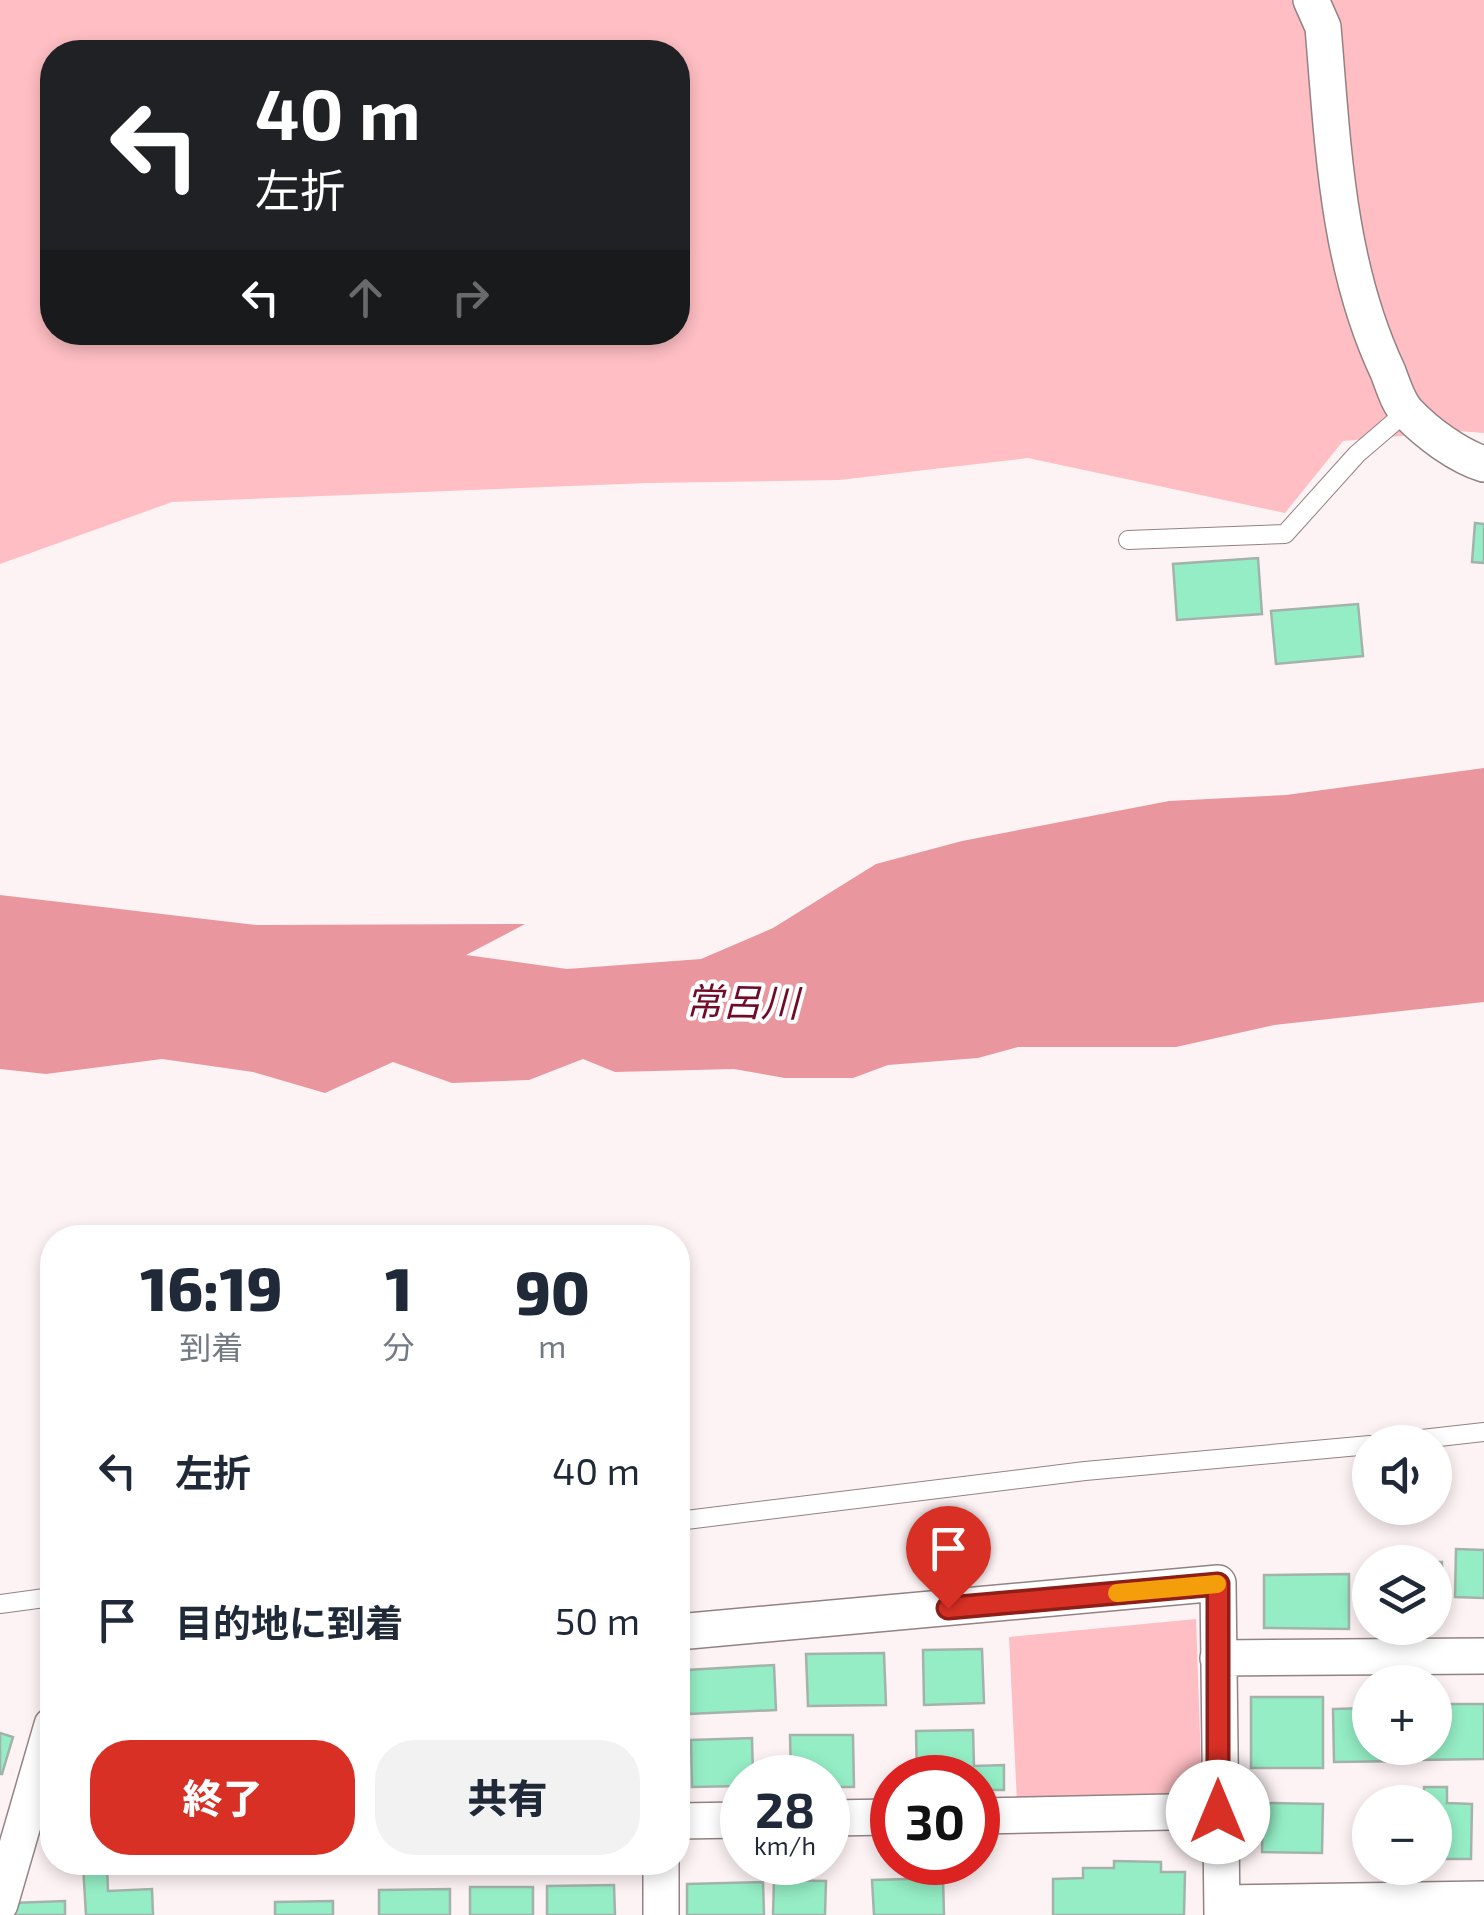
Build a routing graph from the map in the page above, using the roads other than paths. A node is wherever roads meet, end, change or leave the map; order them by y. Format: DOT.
graph roads {
  1 [pos="1310,0"];
  2 [pos="1406,412"];
  3 [pos="1484,464"];
  4 [pos="1128,540"];
  5 [pos="1484,1432"];
  6 [pos="1452,1436"];
  7 [pos="1352,1447"];
  8 [pos="690,1520"];
  9 [pos="40,1599"];
  10 [pos="0,1604"];
  11 [pos="690,1631"];
  12 [pos="1484,1656"];
  13 [pos="1218,1658"];
  14 [pos="1218,1812"];
  15 [pos="1000,1816"];
  16 [pos="720,1820"];
  17 [pos="690,1821"];
  18 [pos="39,1822"];
  19 [pos="661,1875"];
  20 [pos="1484,1898"];
  21 [pos="0,1904"];
  22 [pos="1222,1909"];
  23 [pos="661,1915"];
  1 -- 2 [label="street"];
  2 -- 3 [label="street"];
  2 -- 4 [label="lane"];
  5 -- 6 [label="lane"];
  7 -- 8 [label="lane"];
  9 -- 10 [label="lane"];
  11 -- 13 [label="street"];
  12 -- 13 [label="street"];
  13 -- 14 [label="street"];
  14 -- 15 [label="street"];
  14 -- 22 [label="street"];
  16 -- 17 [label="street"];
  18 -- 21 [label="street"];
  19 -- 23 [label="street"];
  20 -- 22 [label="street"];
}
